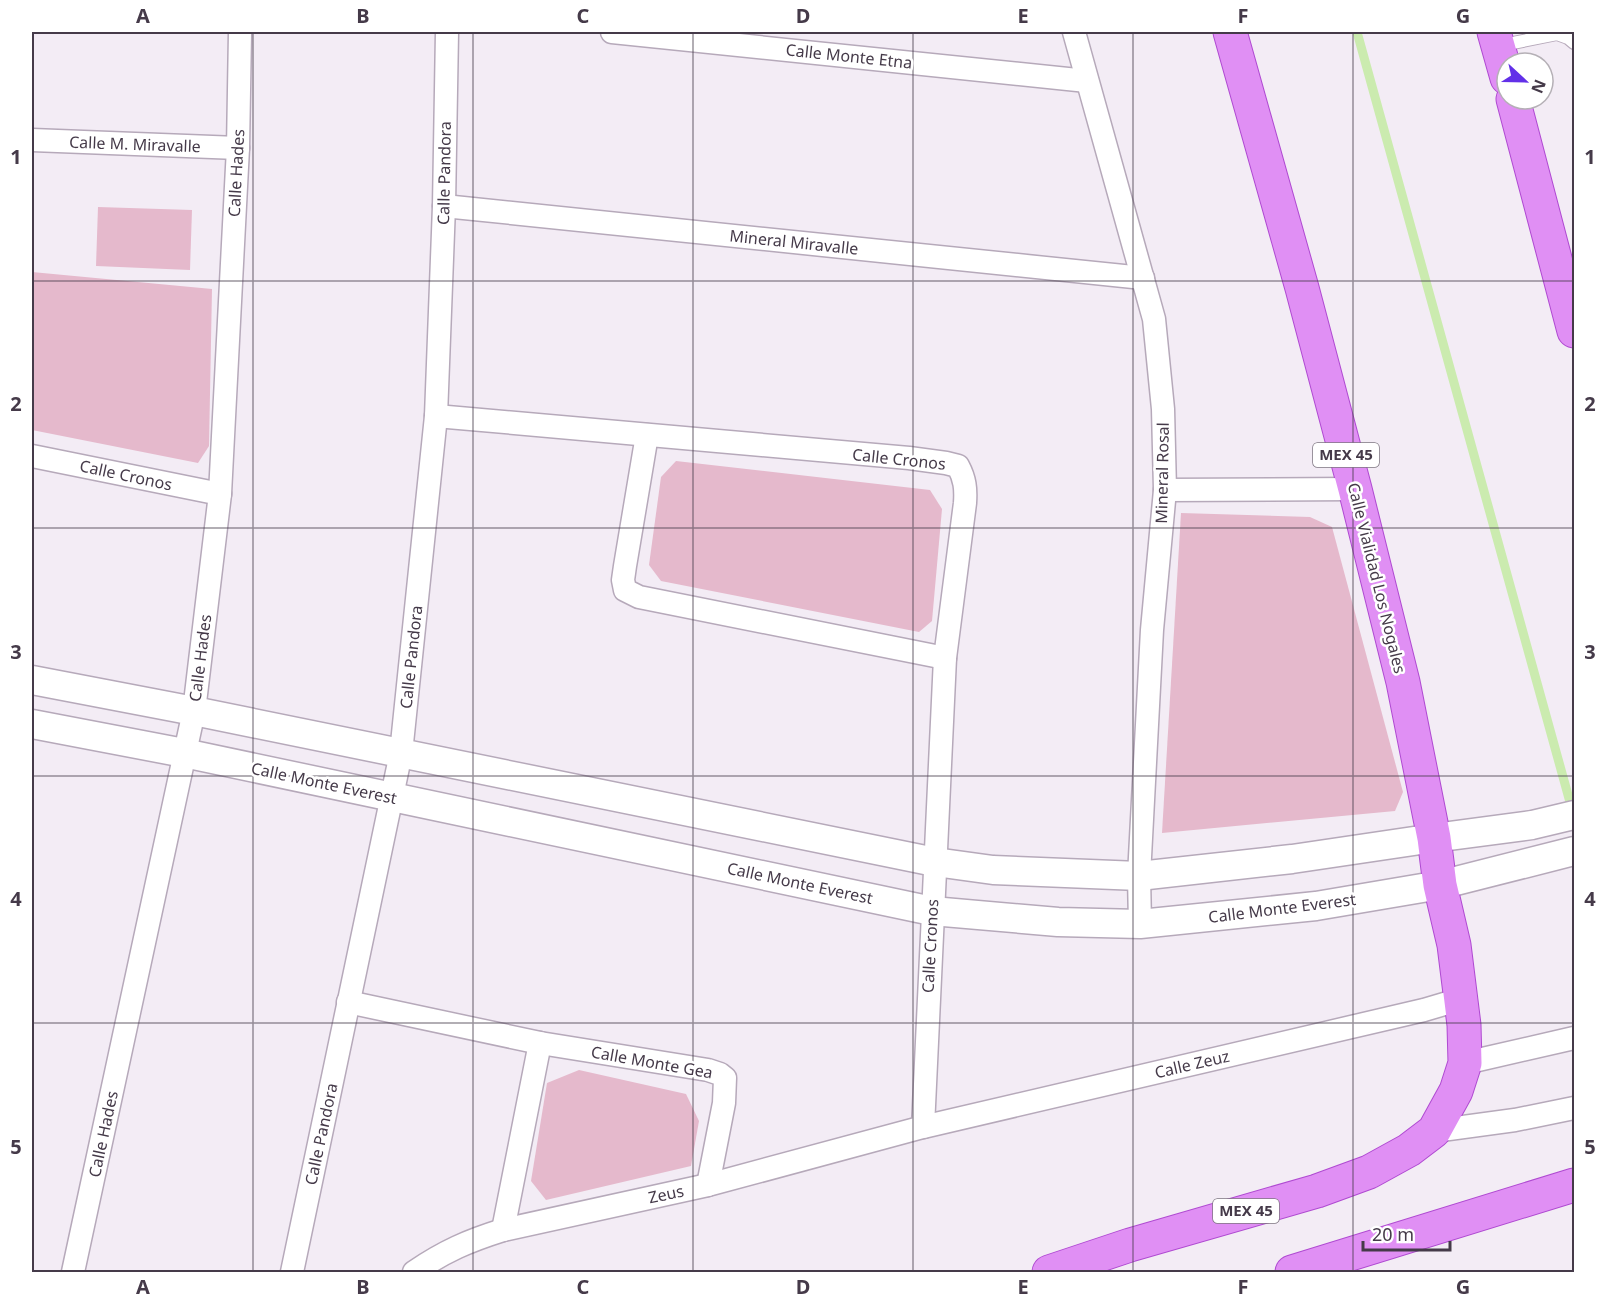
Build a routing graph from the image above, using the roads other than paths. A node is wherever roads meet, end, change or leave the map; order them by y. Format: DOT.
graph roads {
  1 [pos="240,32"];
  2 [pos="447,32"];
  3 [pos="612,32"];
  4 [pos="1074,32"];
  5 [pos="1230,32"];
  6 [pos="1496,39"];
  7 [pos="1575,43"];
  8 [pos="1087,81"];
  9 [pos="1516,111"];
  10 [pos="32,140"];
  11 [pos="238,148"];
  12 [pos="444,206"];
  13 [pos="1143,278"];
  14 [pos="1575,331"];
  15 [pos="436,416"];
  16 [pos="646,435"];
  17 [pos="32,456"];
  18 [pos="1355,489"];
  19 [pos="1165,490"];
  20 [pos="220,494"];
  21 [pos="945,658"];
  22 [pos="32,680"];
  23 [pos="194,711"];
  24 [pos="32,724"];
  25 [pos="184,753"];
  26 [pos="401,753"];
  27 [pos="393,797"];
  28 [pos="1575,815"];
  29 [pos="1434,838"];
  30 [pos="1575,851"];
  31 [pos="935,862"];
  32 [pos="1139,876"];
  33 [pos="1440,885"];
  34 [pos="932,911"];
  35 [pos="1140,924"];
  36 [pos="1461,999"];
  37 [pos="348,1002"];
  38 [pos="1575,1038"];
  39 [pos="540,1043"];
  40 [pos="1465,1063"];
  41 [pos="1575,1108"];
  42 [pos="922,1126"];
  43 [pos="1434,1131"];
  44 [pos="708,1185"];
  45 [pos="1575,1185"];
  46 [pos="504,1230"];
  47 [pos="73,1272"];
  48 [pos="292,1272"];
  49 [pos="414,1272"];
  50 [pos="1049,1272"];
  51 [pos="1292,1272"];
  1 -- 11 [label="street, Calle Hades"];
  2 -- 12 [label="street, Calle Pandora"];
  3 -- 8 [label="street, Calle Monte Etna"];
  4 -- 8 [label="street, Mineral Rosal"];
  5 -- 18 [label="highway, Calle Vialidad Los Nogales / MEX 45"];
  6 -- 7 [label="lane"];
  8 -- 13 [label="street, Mineral Rosal"];
  9 -- 14 [label="highway"];
  10 -- 11 [label="street, Calle M. Miravalle"];
  11 -- 20 [label="street, Calle Hades"];
  12 -- 13 [label="street, Mineral Miravalle"];
  12 -- 15 [label="street, Calle Pandora"];
  13 -- 19 [label="street, Mineral Rosal"];
  15 -- 16 [label="street, Calle Cronos"];
  15 -- 26 [label="street, Calle Pandora"];
  16 -- 21 [label="street"];
  16 -- 21 [label="street, Calle Cronos"];
  17 -- 20 [label="street, Calle Cronos"];
  18 -- 19 [label="street"];
  18 -- 29 [label="highway, Calle Vialidad Los Nogales / MEX 45"];
  19 -- 32 [label="street, Mineral Rosal"];
  20 -- 23 [label="street, Calle Hades"];
  21 -- 31 [label="street, Calle Cronos"];
  22 -- 23 [label="street"];
  23 -- 25 [label="street, Calle Hades"];
  23 -- 26 [label="street"];
  24 -- 25 [label="street, Calle Monte Everest"];
  25 -- 27 [label="street, Calle Monte Everest"];
  25 -- 47 [label="street, Calle Hades"];
  26 -- 27 [label="street, Calle Pandora"];
  26 -- 31 [label="street"];
  27 -- 34 [label="street, Calle Monte Everest"];
  27 -- 37 [label="street, Calle Pandora"];
  28 -- 29 [label="street"];
  29 -- 32 [label="street"];
  29 -- 33 [label="highway, Calle Vialidad Los Nogales / MEX 45"];
  30 -- 33 [label="street, Calle Monte Everest"];
  31 -- 32 [label="street"];
  31 -- 34 [label="street, Calle Cronos"];
  32 -- 35 [label="street, Mineral Rosal"];
  33 -- 35 [label="street, Calle Monte Everest"];
  33 -- 36 [label="highway, MEX 45"];
  34 -- 35 [label="street, Calle Monte Everest"];
  34 -- 42 [label="street, Calle Cronos"];
  36 -- 40 [label="highway, MEX 45"];
  36 -- 42 [label="street, Calle Zeuz"];
  37 -- 39 [label="street, Calle Monte Gea"];
  37 -- 48 [label="street, Calle Pandora"];
  38 -- 40 [label="street"];
  39 -- 44 [label="street, Calle Monte Gea"];
  39 -- 46 [label="street"];
  40 -- 43 [label="highway, MEX 45"];
  41 -- 43 [label="street"];
  42 -- 44 [label="street, Zeus"];
  43 -- 50 [label="highway, MEX 45"];
  44 -- 46 [label="street, Zeus"];
  45 -- 51 [label="highway"];
  46 -- 49 [label="street, Zeus"];
}
